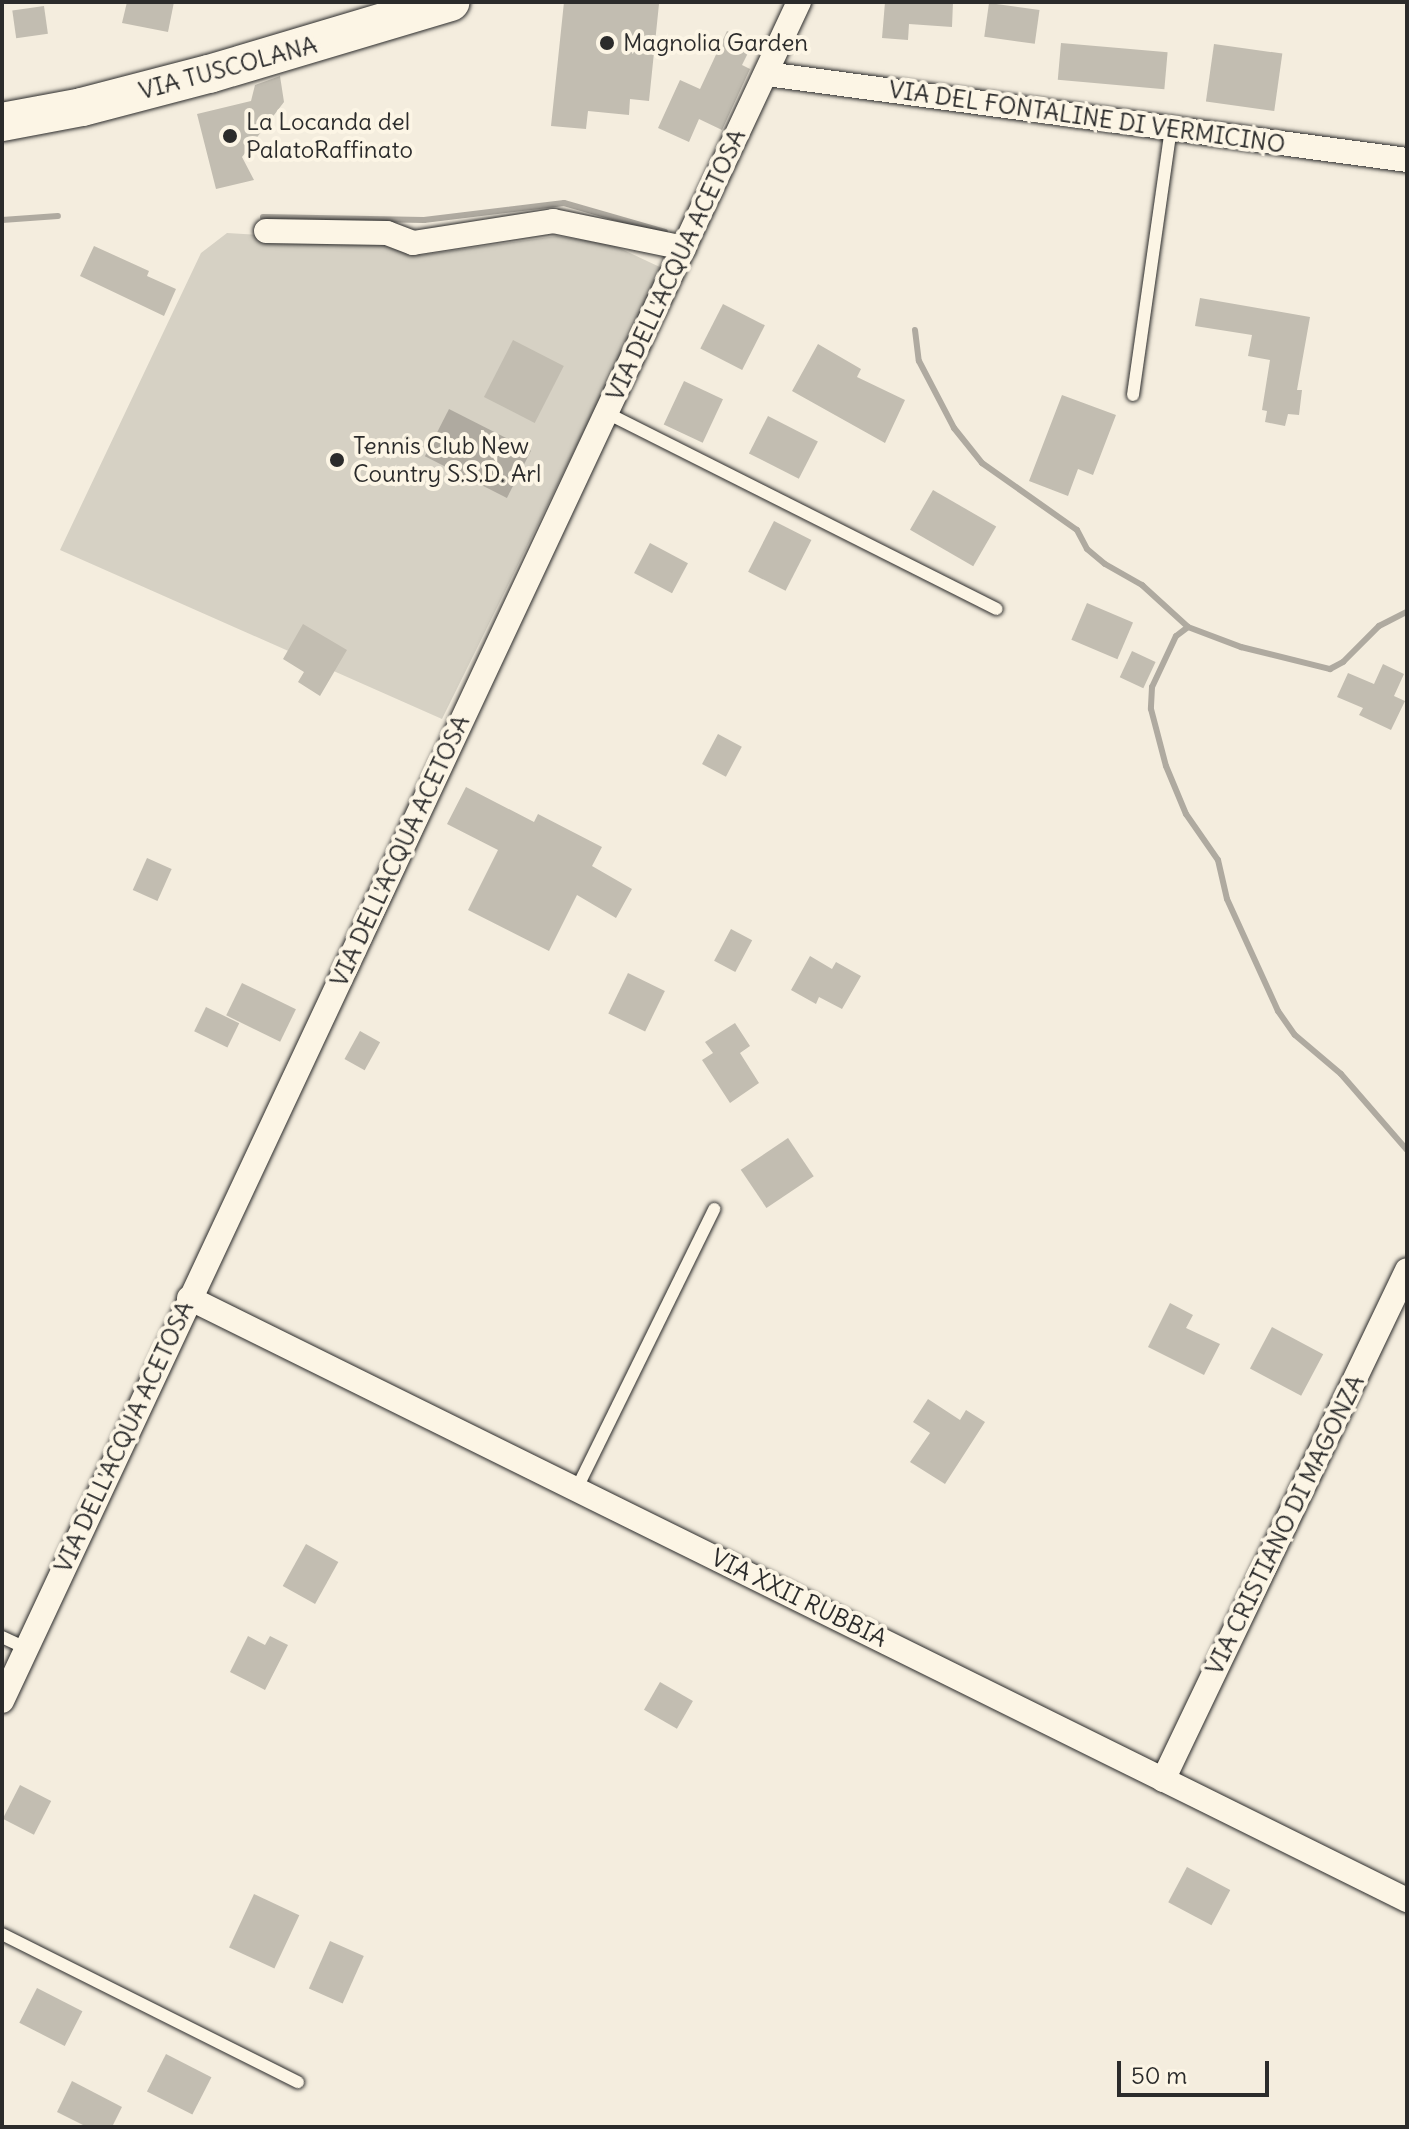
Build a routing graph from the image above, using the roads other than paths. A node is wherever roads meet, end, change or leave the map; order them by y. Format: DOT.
graph roads {
  1 [pos="367,2"];
  2 [pos="451,2"];
  3 [pos="799,2"];
  4 [pos="767,74"];
  5 [pos="2,100"];
  6 [pos="2,122"];
  7 [pos="1171,129"];
  8 [pos="1407,160"];
  9 [pos="266,231"];
  10 [pos="684,248"];
  11 [pos="1133,395"];
  12 [pos="607,413"];
  13 [pos="996,609"];
  14 [pos="714,1209"];
  15 [pos="1407,1270"];
  16 [pos="189,1298"];
  17 [pos="577,1488"];
  18 [pos="2,1637"];
  19 [pos="26,1648"];
  20 [pos="2,1701"];
  21 [pos="1163,1780"];
  22 [pos="1407,1900"];
  23 [pos="2,1934"];
  24 [pos="298,2082"];
  1 -- 5 [label="main road, VIA TUSCOLANA"];
  2 -- 6 [label="main road, VIA TUSCOLANA"];
  3 -- 4 [label="street, VIA DELL'ACQUA ACETOSA"];
  4 -- 7 [label="street, VIA DEL FONTALINE DI VERMICINO"];
  4 -- 10 [label="street, VIA DELL'ACQUA ACETOSA"];
  7 -- 8 [label="street, VIA DEL FONTALINE DI VERMICINO"];
  7 -- 11 [label="lane"];
  9 -- 10 [label="street"];
  10 -- 12 [label="street, VIA DELL'ACQUA ACETOSA"];
  12 -- 13 [label="lane"];
  12 -- 16 [label="street, VIA DELL'ACQUA ACETOSA"];
  14 -- 17 [label="lane"];
  15 -- 21 [label="street, VIA CRISTIANO DI MAGONZA"];
  16 -- 17 [label="street, VIA XXII RUBBIA"];
  16 -- 19 [label="street, VIA DELL'ACQUA ACETOSA"];
  17 -- 21 [label="street, VIA XXII RUBBIA"];
  18 -- 19 [label="lane"];
  19 -- 20 [label="street, VIA DELL'ACQUA ACETOSA"];
  21 -- 22 [label="street, VIA XXII RUBBIA"];
  23 -- 24 [label="lane"];
}
